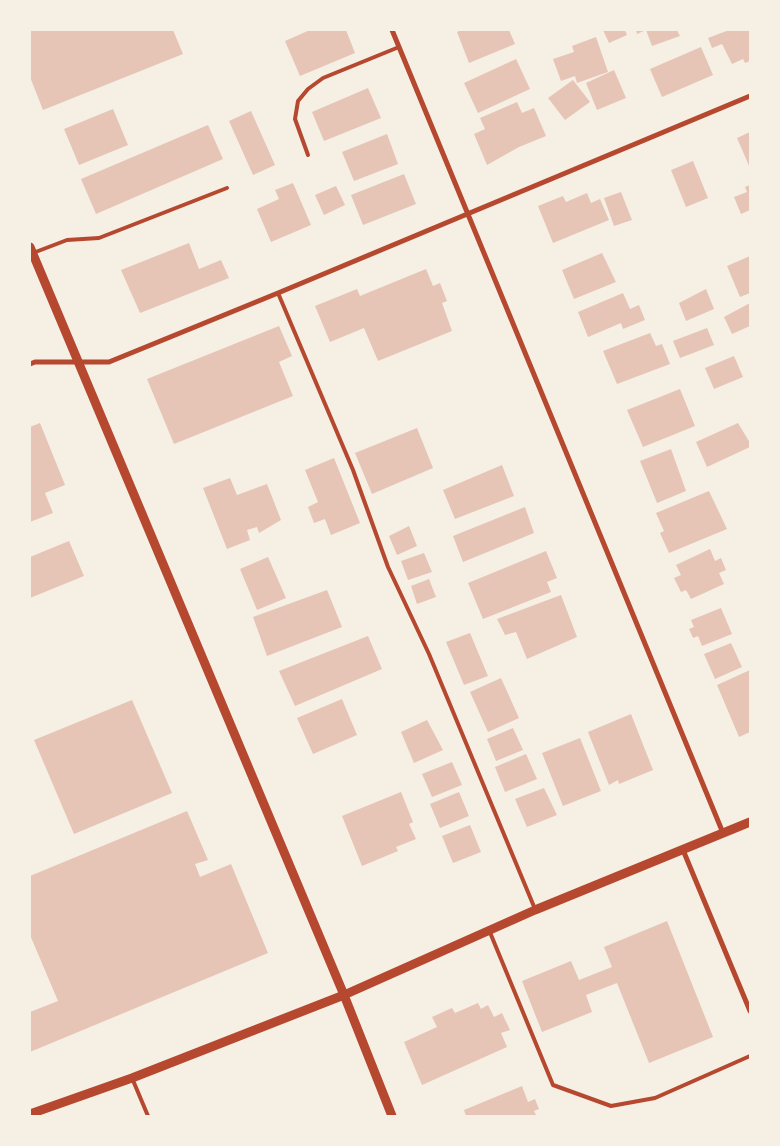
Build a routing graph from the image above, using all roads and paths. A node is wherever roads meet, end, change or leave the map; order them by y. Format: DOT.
graph roads {
  1 [pos="392,30"];
  2 [pos="399,47"];
  3 [pos="750,96"];
  4 [pos="308,155"];
  5 [pos="227,188"];
  6 [pos="469,213"];
  7 [pos="31,250"];
  8 [pos="278,293"];
  9 [pos="78,362"];
  10 [pos="30,364"];
  11 [pos="750,822"];
  12 [pos="723,833"];
  13 [pos="683,850"];
  14 [pos="535,910"];
  15 [pos="488,930"];
  16 [pos="344,995"];
  17 [pos="750,1012"];
  18 [pos="750,1056"];
  19 [pos="132,1078"];
  20 [pos="30,1114"];
  21 [pos="148,1116"];
  22 [pos="392,1116"];
  1 -- 2 [label="street"];
  2 -- 4 [label="lane"];
  2 -- 6 [label="street"];
  3 -- 6 [label="street"];
  5 -- 7 [label="lane"];
  6 -- 8 [label="street"];
  6 -- 12 [label="street"];
  7 -- 9 [label="street"];
  8 -- 9 [label="street"];
  8 -- 14 [label="lane"];
  9 -- 10 [label="street"];
  9 -- 16 [label="street"];
  11 -- 12 [label="street"];
  12 -- 13 [label="street"];
  13 -- 14 [label="street"];
  13 -- 17 [label="street"];
  14 -- 15 [label="street"];
  15 -- 16 [label="street"];
  15 -- 18 [label="lane"];
  16 -- 19 [label="street"];
  16 -- 22 [label="street"];
  19 -- 20 [label="street"];
  19 -- 21 [label="lane"];
}
